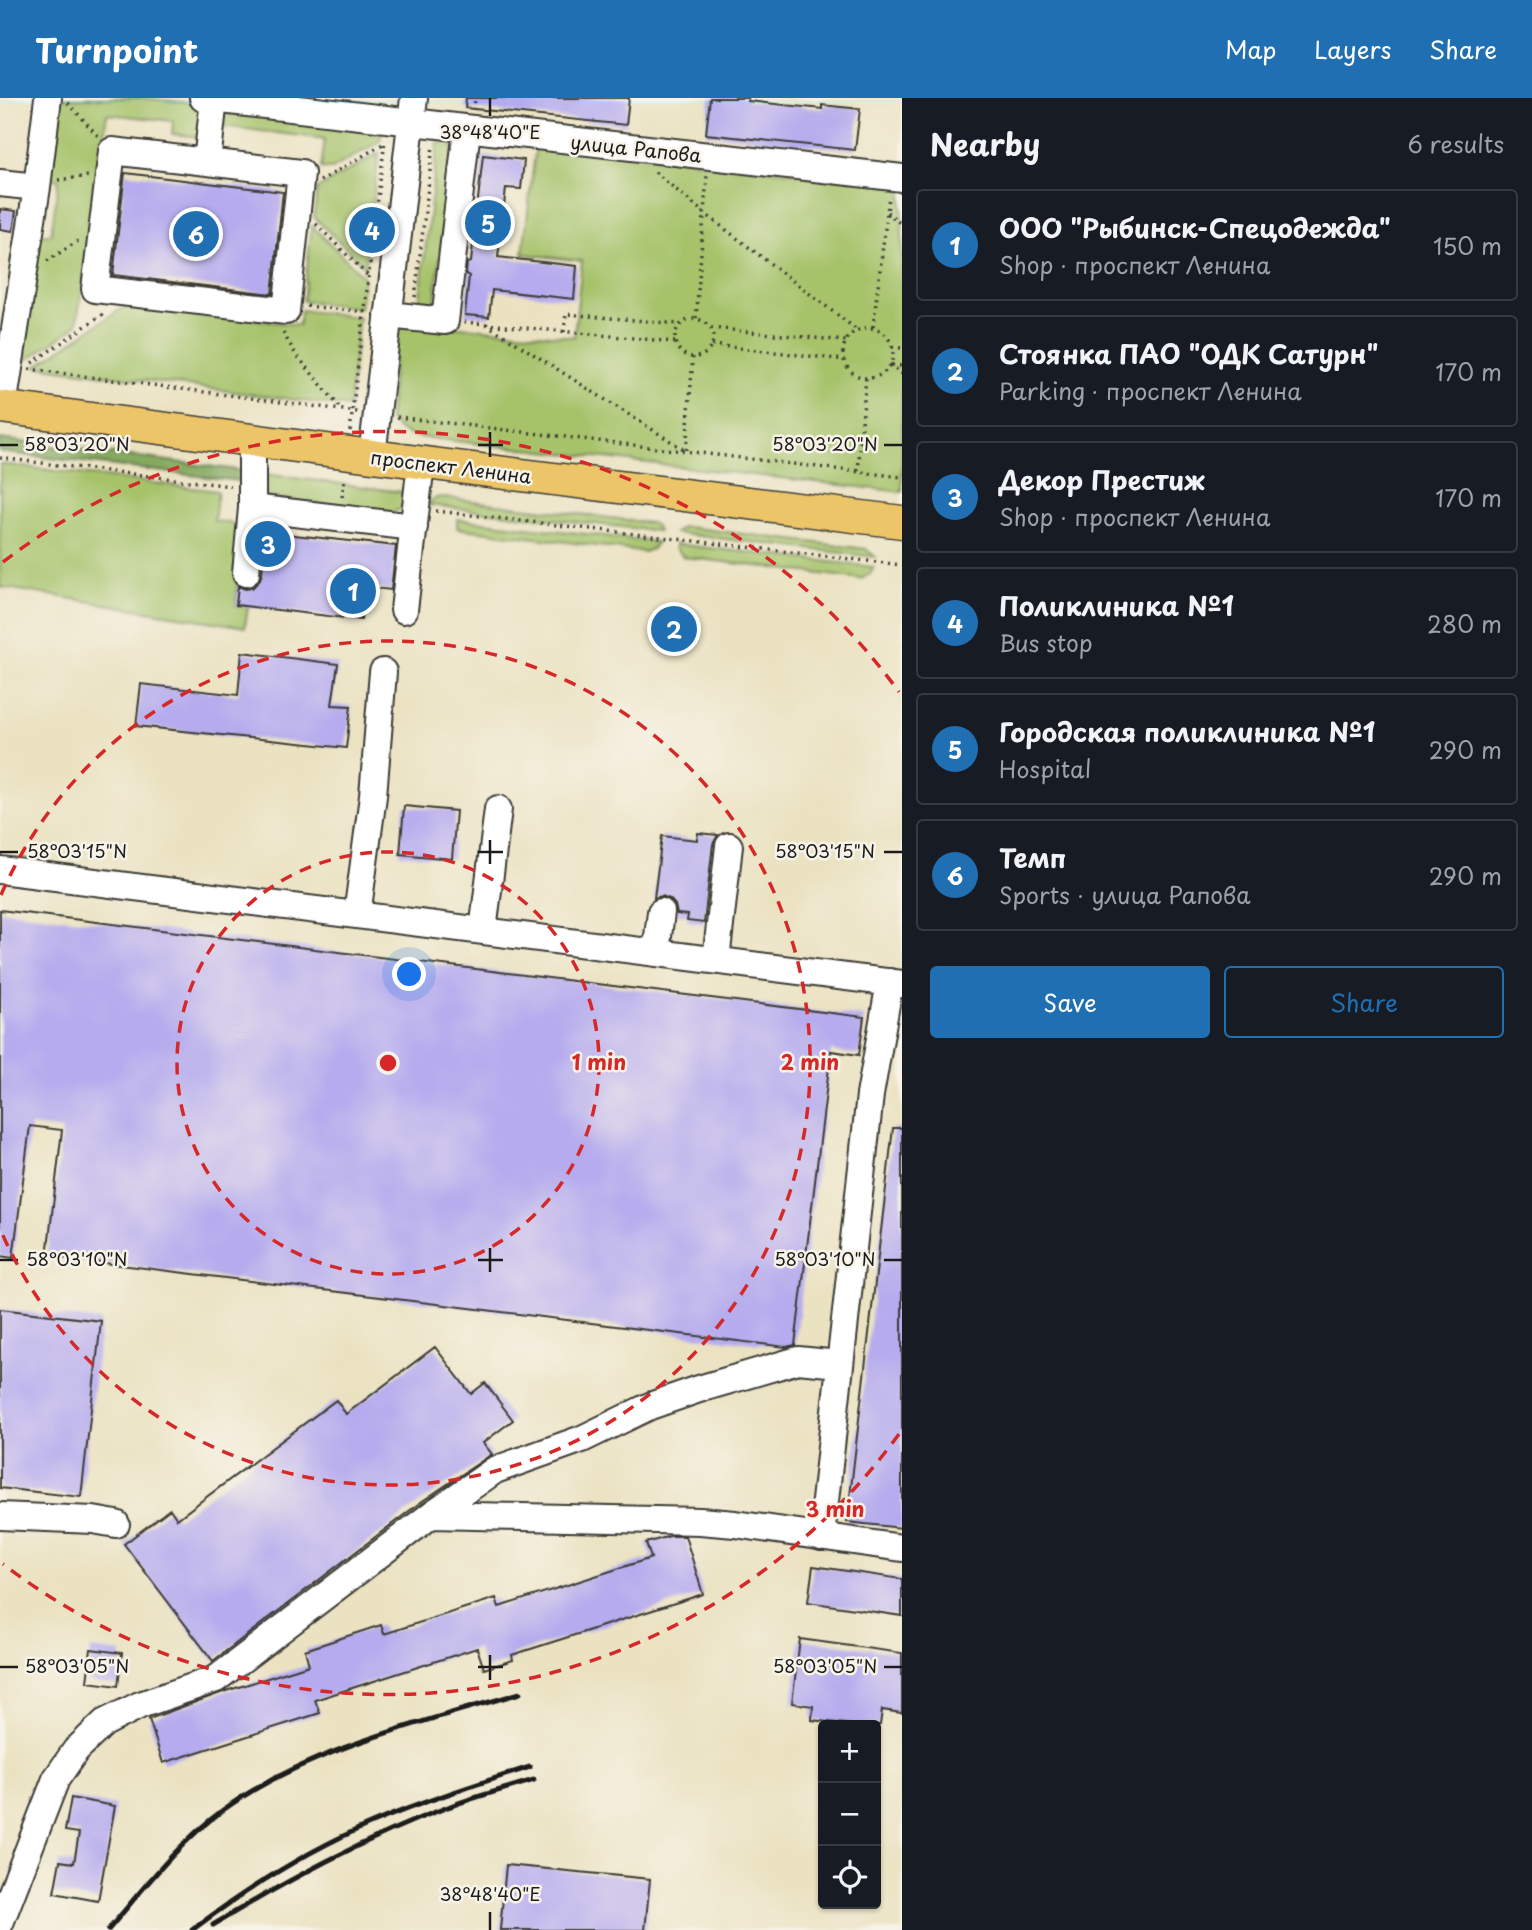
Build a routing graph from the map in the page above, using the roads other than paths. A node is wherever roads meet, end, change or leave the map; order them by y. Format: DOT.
graph roads {
  1 [pos="48,98"];
  2 [pos="209,99"];
  3 [pos="248,101"];
  4 [pos="406,122"];
  5 [pos="467,129"];
  6 [pos="207,162"];
  7 [pos="896,177"];
  8 [pos="0,183"];
  9 [pos="38,184"];
  10 [pos="388,315"];
  11 [pos="8,317"];
  12 [pos="1,407"];
  13 [pos="252,440"];
  14 [pos="360,455"];
  15 [pos="421,463"];
  16 [pos="253,498"];
  17 [pos="415,517"];
  18 [pos="902,522"];
  19 [pos="246,573"];
  20 [pos="404,610"];
  21 [pos="383,672"];
  22 [pos="498,809"];
  23 [pos="729,846"];
  24 [pos="0,870"];
  25 [pos="661,912"];
  26 [pos="357,915"];
  27 [pos="483,931"];
  28 [pos="656,953"];
  29 [pos="716,960"];
  30 [pos="896,983"];
  31 [pos="839,1364"];
  32 [pos="431,1515"];
  33 [pos="0,1516"];
  34 [pos="116,1524"];
  35 [pos="821,1537"];
  36 [pos="902,1548"];
  37 [pos="0,1923"];
  1 -- 9 [label="street"];
  2 -- 3 [label="street, улица Рапова"];
  2 -- 6 [label="street"];
  3 -- 4 [label="street, улица Рапова"];
  4 -- 5 [label="street, улица Рапова"];
  4 -- 10 [label="street"];
  5 -- 7 [label="street, улица Рапова"];
  5 -- 10 [label="street"];
  6 -- 6 [label="street"];
  8 -- 9 [label="street"];
  9 -- 11 [label="street"];
  10 -- 14 [label="street"];
  11 -- 12 [label="street"];
  12 -- 13 [label="main road, проспект Ленина"];
  13 -- 14 [label="main road, проспект Ленина"];
  13 -- 16 [label="street"];
  14 -- 15 [label="main road, проспект Ленина"];
  15 -- 17 [label="street"];
  15 -- 18 [label="main road, проспект Ленина"];
  16 -- 17 [label="street"];
  16 -- 19 [label="street"];
  17 -- 20 [label="street"];
  21 -- 26 [label="street"];
  22 -- 27 [label="street"];
  23 -- 29 [label="street"];
  24 -- 26 [label="street"];
  25 -- 28 [label="street"];
  26 -- 27 [label="street"];
  27 -- 28 [label="street"];
  28 -- 29 [label="street"];
  29 -- 30 [label="street"];
  30 -- 31 [label="street"];
  31 -- 32 [label="street"];
  31 -- 35 [label="street"];
  32 -- 35 [label="street"];
  32 -- 37 [label="street"];
  33 -- 34 [label="street"];
  35 -- 36 [label="street"];
}
